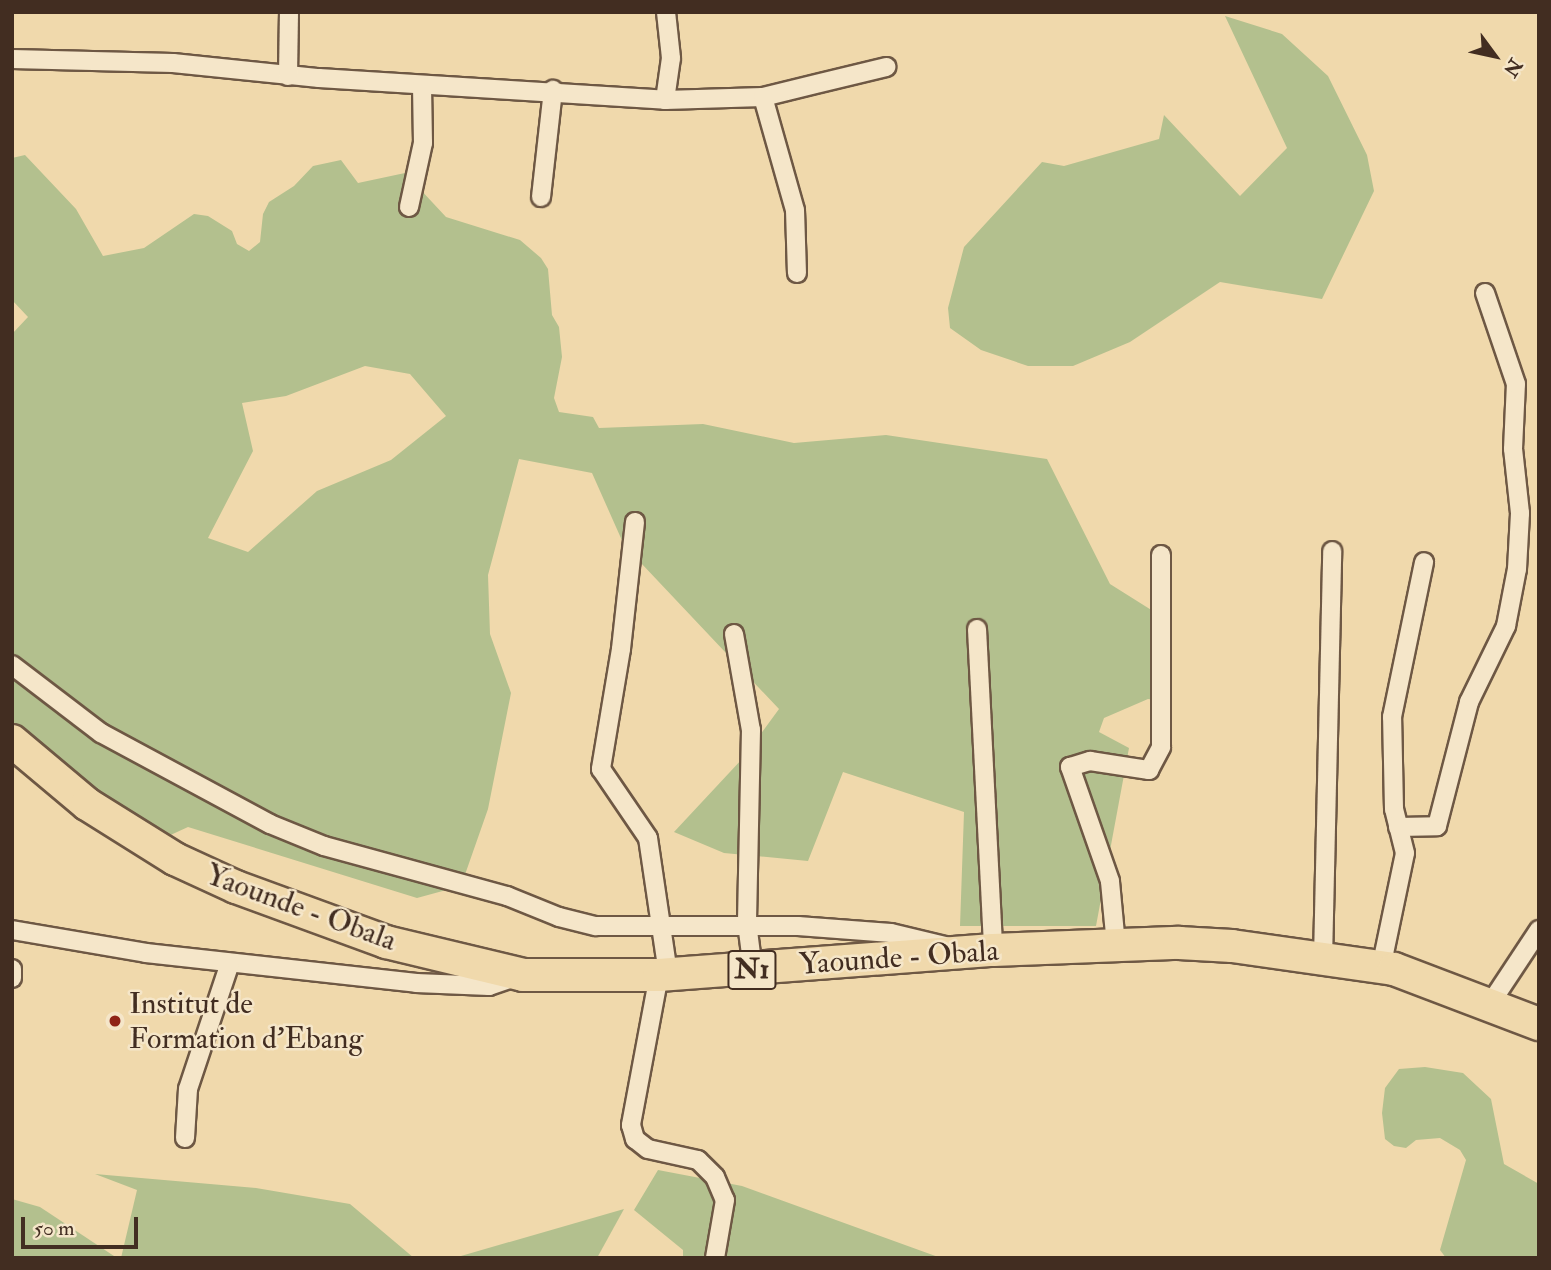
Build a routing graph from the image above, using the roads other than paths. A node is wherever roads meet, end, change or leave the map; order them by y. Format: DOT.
graph roads {
  1 [pos="289,12"];
  2 [pos="666,12"];
  3 [pos="12,59"];
  4 [pos="886,67"];
  5 [pos="288,76"];
  6 [pos="422,85"];
  7 [pos="553,90"];
  8 [pos="763,97"];
  9 [pos="665,100"];
  10 [pos="541,197"];
  11 [pos="409,207"];
  12 [pos="797,272"];
  13 [pos="1485,293"];
  14 [pos="635,522"];
  15 [pos="1332,551"];
  16 [pos="1161,555"];
  17 [pos="1424,562"];
  18 [pos="977,629"];
  19 [pos="734,634"];
  20 [pos="12,665"];
  21 [pos="12,741"];
  22 [pos="1398,827"];
  23 [pos="747,923"];
  24 [pos="661,926"];
  25 [pos="12,930"];
  26 [pos="1539,930"];
  27 [pos="1116,945"];
  28 [pos="979,952"];
  29 [pos="1323,959"];
  30 [pos="230,963"];
  31 [pos="1381,968"];
  32 [pos="12,969"];
  33 [pos="753,970"];
  34 [pos="523,975"];
  35 [pos="664,975"];
  36 [pos="12,978"];
  37 [pos="1490,1003"];
  38 [pos="1539,1024"];
  39 [pos="185,1138"];
  40 [pos="715,1258"];
  1 -- 5 [label="street"];
  2 -- 9 [label="street"];
  3 -- 5 [label="street"];
  4 -- 8 [label="street"];
  5 -- 6 [label="street"];
  6 -- 7 [label="street"];
  6 -- 11 [label="street"];
  7 -- 9 [label="street"];
  7 -- 10 [label="street"];
  8 -- 9 [label="street"];
  8 -- 12 [label="street"];
  13 -- 22 [label="street"];
  14 -- 24 [label="street"];
  15 -- 29 [label="street"];
  16 -- 27 [label="street"];
  17 -- 22 [label="street"];
  18 -- 28 [label="street"];
  19 -- 23 [label="street"];
  20 -- 24 [label="street"];
  21 -- 34 [label="highway, Yaounde - Obala / N1"];
  22 -- 31 [label="street"];
  23 -- 24 [label="street"];
  23 -- 28 [label="street"];
  23 -- 33 [label="street"];
  24 -- 35 [label="street"];
  25 -- 30 [label="street"];
  26 -- 37 [label="street"];
  27 -- 28 [label="highway, Yaounde - Obala / N1"];
  27 -- 29 [label="highway, Yaounde - Obala / N1"];
  28 -- 33 [label="highway, Yaounde - Obala / N1"];
  29 -- 31 [label="highway, Yaounde - Obala / N1"];
  30 -- 34 [label="street"];
  30 -- 39 [label="street"];
  31 -- 37 [label="highway, Yaounde - Obala / N1"];
  32 -- 36 [label="street"];
  33 -- 35 [label="highway, Yaounde - Obala / N1"];
  34 -- 35 [label="highway, Yaounde - Obala / N1"];
  35 -- 40 [label="street"];
  37 -- 38 [label="highway, Yaounde - Obala / N1"];
}
